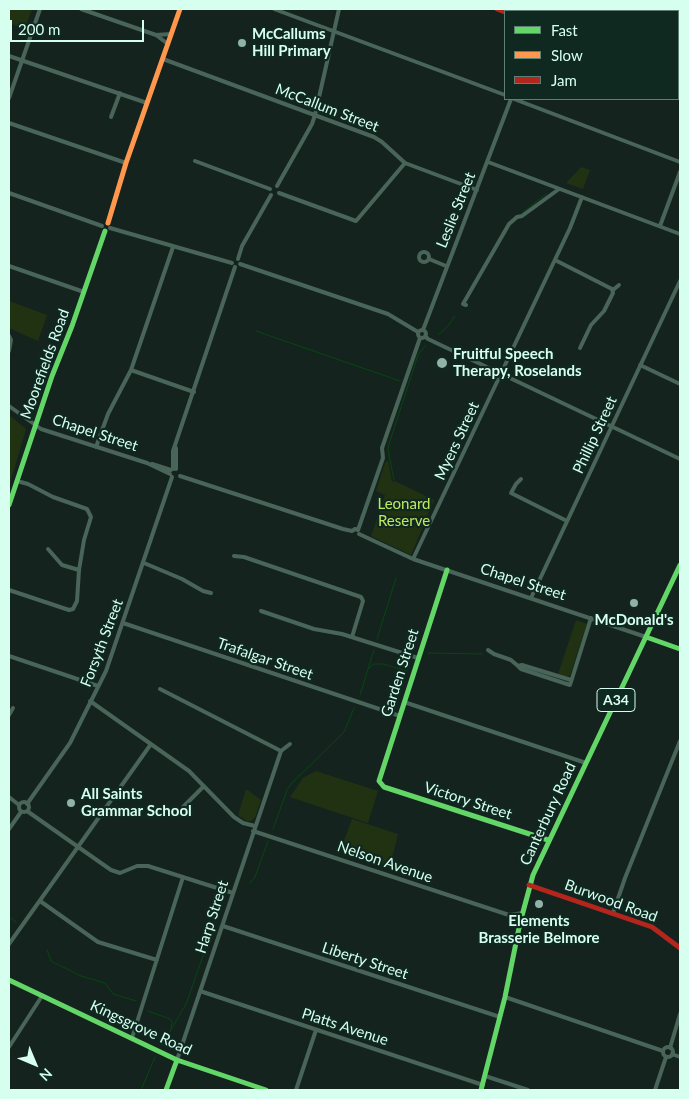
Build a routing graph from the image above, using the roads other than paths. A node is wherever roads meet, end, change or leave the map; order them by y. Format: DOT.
graph roads {
  1 [pos="40,9"];
  2 [pos="80,9"];
  3 [pos="180,9"];
  4 [pos="274,9"];
  5 [pos="339,9"];
  6 [pos="334,31"];
  7 [pos="171,34"];
  8 [pos="156,35"];
  9 [pos="168,44"];
  10 [pos="9,56"];
  11 [pos="163,59"];
  12 [pos="22,60"];
  13 [pos="120,93"];
  14 [pos="504,95"];
  15 [pos="9,98"];
  16 [pos="512,100"];
  17 [pos="515,100"];
  18 [pos="147,103"];
  19 [pos="315,115"];
  20 [pos="111,118"];
  21 [pos="9,123"];
  22 [pos="195,161"];
  23 [pos="488,162"];
  24 [pos="680,162"];
  25 [pos="126,163"];
  26 [pos="405,163"];
  27 [pos="680,172"];
  28 [pos="277,186"];
  29 [pos="270,189"];
  30 [pos="559,189"];
  31 [pos="477,190"];
  32 [pos="9,193"];
  33 [pos="279,193"];
  34 [pos="271,195"];
  35 [pos="582,197"];
  36 [pos="660,226"];
  37 [pos="106,227"];
  38 [pos="680,234"];
  39 [pos="173,247"];
  40 [pos="238,259"];
  41 [pos="429,260"];
  42 [pos="555,260"];
  43 [pos="240,264"];
  44 [pos="234,265"];
  45 [pos="9,266"];
  46 [pos="446,266"];
  47 [pos="680,281"];
  48 [pos="619,285"];
  49 [pos="613,290"];
  50 [pos="84,292"];
  51 [pos="674,295"];
  52 [pos="680,298"];
  53 [pos="466,305"];
  54 [pos="420,331"];
  55 [pos="9,336"];
  56 [pos="425,336"];
  57 [pos="420,338"];
  58 [pos="580,348"];
  59 [pos="9,351"];
  60 [pos="640,365"];
  61 [pos="131,370"];
  62 [pos="501,374"];
  63 [pos="680,384"];
  64 [pos="194,392"];
  65 [pos="9,406"];
  66 [pos="36,426"];
  67 [pos="612,426"];
  68 [pos="176,446"];
  69 [pos="96,447"];
  70 [pos="172,458"];
  71 [pos="680,459"];
  72 [pos="147,463"];
  73 [pos="160,466"];
  74 [pos="172,472"];
  75 [pos="180,476"];
  76 [pos="522,479"];
  77 [pos="17,481"];
  78 [pos="9,505"];
  79 [pos="567,521"];
  80 [pos="358,532"];
  81 [pos="48,549"];
  82 [pos="234,556"];
  83 [pos="413,558"];
  84 [pos="144,563"];
  85 [pos="680,565"];
  86 [pos="79,570"];
  87 [pos="447,570"];
  88 [pos="9,590"];
  89 [pos="211,593"];
  90 [pos="531,598"];
  91 [pos="261,611"];
  92 [pos="591,618"];
  93 [pos="123,623"];
  94 [pos="352,637"];
  95 [pos="646,637"];
  96 [pos="680,649"];
  97 [pos="488,650"];
  98 [pos="9,656"];
  99 [pos="418,658"];
  100 [pos="98,686"];
  101 [pos="160,689"];
  102 [pos="90,701"];
  103 [pos="404,702"];
  104 [pos="14,708"];
  105 [pos="9,715"];
  106 [pos="400,716"];
  107 [pos="680,741"];
  108 [pos="151,744"];
  109 [pos="290,744"];
  110 [pos="280,751"];
  111 [pos="586,762"];
  112 [pos="380,784"];
  113 [pos="204,786"];
  114 [pos="9,797"];
  115 [pos="27,804"];
  116 [pos="19,805"];
  117 [pos="183,807"];
  118 [pos="28,811"];
  119 [pos="21,812"];
  120 [pos="254,828"];
  121 [pos="9,829"];
  122 [pos="548,840"];
  123 [pos="79,847"];
  124 [pos="184,877"];
  125 [pos="529,885"];
  126 [pos="233,893"];
  127 [pos="40,901"];
  128 [pos="613,913"];
  129 [pos="523,914"];
  130 [pos="509,915"];
  131 [pos="520,923"];
  132 [pos="222,926"];
  133 [pos="9,944"];
  134 [pos="680,948"];
  135 [pos="157,960"];
  136 [pos="9,980"];
  137 [pos="200,992"];
  138 [pos="42,996"];
  139 [pos="505,997"];
  140 [pos="680,1014"];
  141 [pos="500,1017"];
  142 [pos="316,1030"];
  143 [pos="132,1038"];
  144 [pos="9,1047"];
  145 [pos="670,1048"];
  146 [pos="663,1050"];
  147 [pos="672,1054"];
  148 [pos="666,1057"];
  149 [pos="680,1057"];
  150 [pos="177,1060"];
  151 [pos="485,1076"];
  152 [pos="482,1088"];
  153 [pos="166,1090"];
  154 [pos="266,1090"];
  155 [pos="296,1090"];
  156 [pos="528,1090"];
  157 [pos="655,1090"];
  1 -- 12 [label="street"];
  2 -- 8 [label="street"];
  3 -- 7 [label="main road, Moorefields Road"];
  4 -- 6 [label="street"];
  5 -- 6 [label="street"];
  6 -- 14 [label="street"];
  6 -- 19 [label="street"];
  7 -- 8 [label="street"];
  7 -- 9 [label="main road, Moorefields Road"];
  8 -- 9 [label="street"];
  9 -- 11 [label="main road, Moorefields Road"];
  10 -- 12 [label="street"];
  11 -- 18 [label="main road, Moorefields Road"];
  11 -- 19 [label="street, McCallum Street"];
  12 -- 13 [label="street"];
  12 -- 15 [label="street"];
  13 -- 18 [label="street"];
  13 -- 20 [label="street"];
  16 -- 23 [label="street, Leslie Street"];
  17 -- 24 [label="street"];
  18 -- 25 [label="main road, Moorefields Road"];
  19 -- 26 [label="street, McCallum Street"];
  19 -- 28 [label="street"];
  21 -- 25 [label="street"];
  22 -- 29 [label="street"];
  23 -- 30 [label="street"];
  23 -- 31 [label="street, Leslie Street"];
  25 -- 37 [label="main road, Moorefields Road"];
  26 -- 31 [label="street, McCallum Street"];
  26 -- 33 [label="street"];
  27 -- 36 [label="street"];
  28 -- 29 [label="street"];
  28 -- 33 [label="street"];
  29 -- 34 [label="street"];
  30 -- 35 [label="street"];
  30 -- 53 [label="street"];
  31 -- 46 [label="street, Leslie Street"];
  32 -- 37 [label="street"];
  33 -- 34 [label="street"];
  34 -- 40 [label="street"];
  35 -- 36 [label="street"];
  35 -- 42 [label="street, Myers Street"];
  36 -- 38 [label="street"];
  37 -- 39 [label="street"];
  37 -- 50 [label="main road, Moorefields Road"];
  39 -- 44 [label="street"];
  39 -- 61 [label="street"];
  40 -- 43 [label="street"];
  40 -- 44 [label="street"];
  41 -- 46 [label="street"];
  42 -- 49 [label="street"];
  42 -- 62 [label="street, Myers Street"];
  43 -- 44 [label="street"];
  43 -- 54 [label="street"];
  44 -- 64 [label="street"];
  45 -- 50 [label="street"];
  46 -- 54 [label="street, Leslie Street"];
  47 -- 51 [label="street, Phillip Street"];
  48 -- 49 [label="street"];
  49 -- 58 [label="street"];
  50 -- 66 [label="main road, Moorefields Road"];
  51 -- 52 [label="street"];
  51 -- 60 [label="street, Phillip Street"];
  54 -- 56 [label="street"];
  54 -- 57 [label="street"];
  55 -- 59 [label="street"];
  56 -- 57 [label="street"];
  56 -- 62 [label="street"];
  57 -- 80 [label="street"];
  60 -- 63 [label="street"];
  60 -- 67 [label="street, Phillip Street"];
  61 -- 64 [label="street"];
  61 -- 69 [label="street"];
  62 -- 67 [label="street"];
  62 -- 83 [label="street, Myers Street"];
  64 -- 68 [label="street"];
  65 -- 66 [label="street, Chapel Street"];
  66 -- 69 [label="street, Chapel Street"];
  66 -- 77 [label="main road, Moorefields Road"];
  67 -- 71 [label="street"];
  67 -- 79 [label="street, Phillip Street"];
  68 -- 70 [label="street"];
  68 -- 74 [label="street"];
  69 -- 72 [label="street, Chapel Street"];
  70 -- 73 [label="street"];
  70 -- 74 [label="street"];
  72 -- 73 [label="street, Chapel Street"];
  72 -- 74 [label="street, Chapel Street"];
  73 -- 74 [label="street, Chapel Street"];
  74 -- 75 [label="street"];
  74 -- 75 [label="street"];
  74 -- 84 [label="street, Forsyth Street"];
  75 -- 80 [label="street, Chapel Street"];
  76 -- 79 [label="street"];
  77 -- 78 [label="main road, Moorefields Road"];
  77 -- 86 [label="street"];
  79 -- 90 [label="street, Phillip Street"];
  80 -- 83 [label="street, Chapel Street"];
  81 -- 86 [label="street"];
  82 -- 94 [label="street"];
  83 -- 87 [label="street, Chapel Street"];
  84 -- 89 [label="street"];
  84 -- 93 [label="street, Forsyth Street"];
  85 -- 95 [label="main road, Canterbury Road / A34"];
  86 -- 88 [label="street"];
  87 -- 90 [label="street, Chapel Street"];
  87 -- 99 [label="main road, Garden Street"];
  90 -- 92 [label="street, Chapel Street"];
  91 -- 94 [label="street"];
  92 -- 95 [label="street, Chapel Street"];
  92 -- 97 [label="street"];
  93 -- 100 [label="street, Forsyth Street"];
  93 -- 106 [label="street, Trafalgar Street"];
  94 -- 99 [label="street"];
  95 -- 96 [label="main road, Chapel Street"];
  95 -- 111 [label="main road, Canterbury Road / A34"];
  98 -- 100 [label="street"];
  99 -- 103 [label="main road, Garden Street"];
  100 -- 102 [label="street, Forsyth Street"];
  101 -- 110 [label="street"];
  102 -- 108 [label="street, Nelson Avenue"];
  102 -- 115 [label="street, Forsyth Street"];
  103 -- 106 [label="main road, Garden Street"];
  103 -- 111 [label="street"];
  104 -- 105 [label="street"];
  106 -- 112 [label="main road, Garden Street"];
  107 -- 128 [label="street"];
  108 -- 113 [label="street, Nelson Avenue"];
  108 -- 123 [label="street"];
  109 -- 110 [label="street"];
  110 -- 120 [label="street, Harp Street"];
  111 -- 122 [label="main road, Canterbury Road / A34"];
  112 -- 122 [label="main road, Victory Street"];
  113 -- 117 [label="street"];
  113 -- 120 [label="street, Nelson Avenue"];
  114 -- 116 [label="street"];
  115 -- 116 [label="street"];
  115 -- 118 [label="street"];
  116 -- 119 [label="street"];
  118 -- 119 [label="street"];
  118 -- 123 [label="street"];
  119 -- 121 [label="street"];
  120 -- 126 [label="street, Harp Street"];
  120 -- 130 [label="street, Nelson Avenue"];
  122 -- 125 [label="main road, Canterbury Road / A34"];
  123 -- 124 [label="street"];
  123 -- 127 [label="street"];
  124 -- 126 [label="street"];
  124 -- 135 [label="street"];
  125 -- 128 [label="main road, Burwood Road"];
  125 -- 129 [label="main road, Canterbury Road / A34"];
  126 -- 132 [label="street, Harp Street"];
  127 -- 133 [label="street"];
  127 -- 135 [label="street"];
  128 -- 134 [label="main road, Burwood Road"];
  129 -- 130 [label="street, Nelson Avenue"];
  129 -- 131 [label="main road, Canterbury Road / A34"];
  130 -- 131 [label="street, Nelson Avenue"];
  131 -- 139 [label="main road, Canterbury Road / A34"];
  132 -- 137 [label="street, Harp Street"];
  132 -- 141 [label="street, Liberty Street"];
  135 -- 143 [label="street"];
  136 -- 138 [label="main road, Kingsgrove Road"];
  137 -- 142 [label="street, Platts Avenue"];
  137 -- 150 [label="street, Harp Street"];
  138 -- 143 [label="main road, Kingsgrove Road"];
  138 -- 144 [label="street"];
  139 -- 141 [label="main road, Canterbury Road / A34"];
  139 -- 146 [label="street"];
  140 -- 145 [label="street"];
  141 -- 151 [label="main road, Canterbury Road / A34"];
  142 -- 152 [label="street, Platts Avenue"];
  142 -- 155 [label="street"];
  143 -- 150 [label="main road, Kingsgrove Road"];
  145 -- 146 [label="street"];
  145 -- 147 [label="street"];
  146 -- 148 [label="street"];
  147 -- 148 [label="street"];
  147 -- 149 [label="street"];
  148 -- 157 [label="street"];
  150 -- 153 [label="main road, Harp Street"];
  150 -- 154 [label="main road, Kingsgrove Road"];
  151 -- 152 [label="main road, Canterbury Road / A34"];
  151 -- 156 [label="street"];
}
